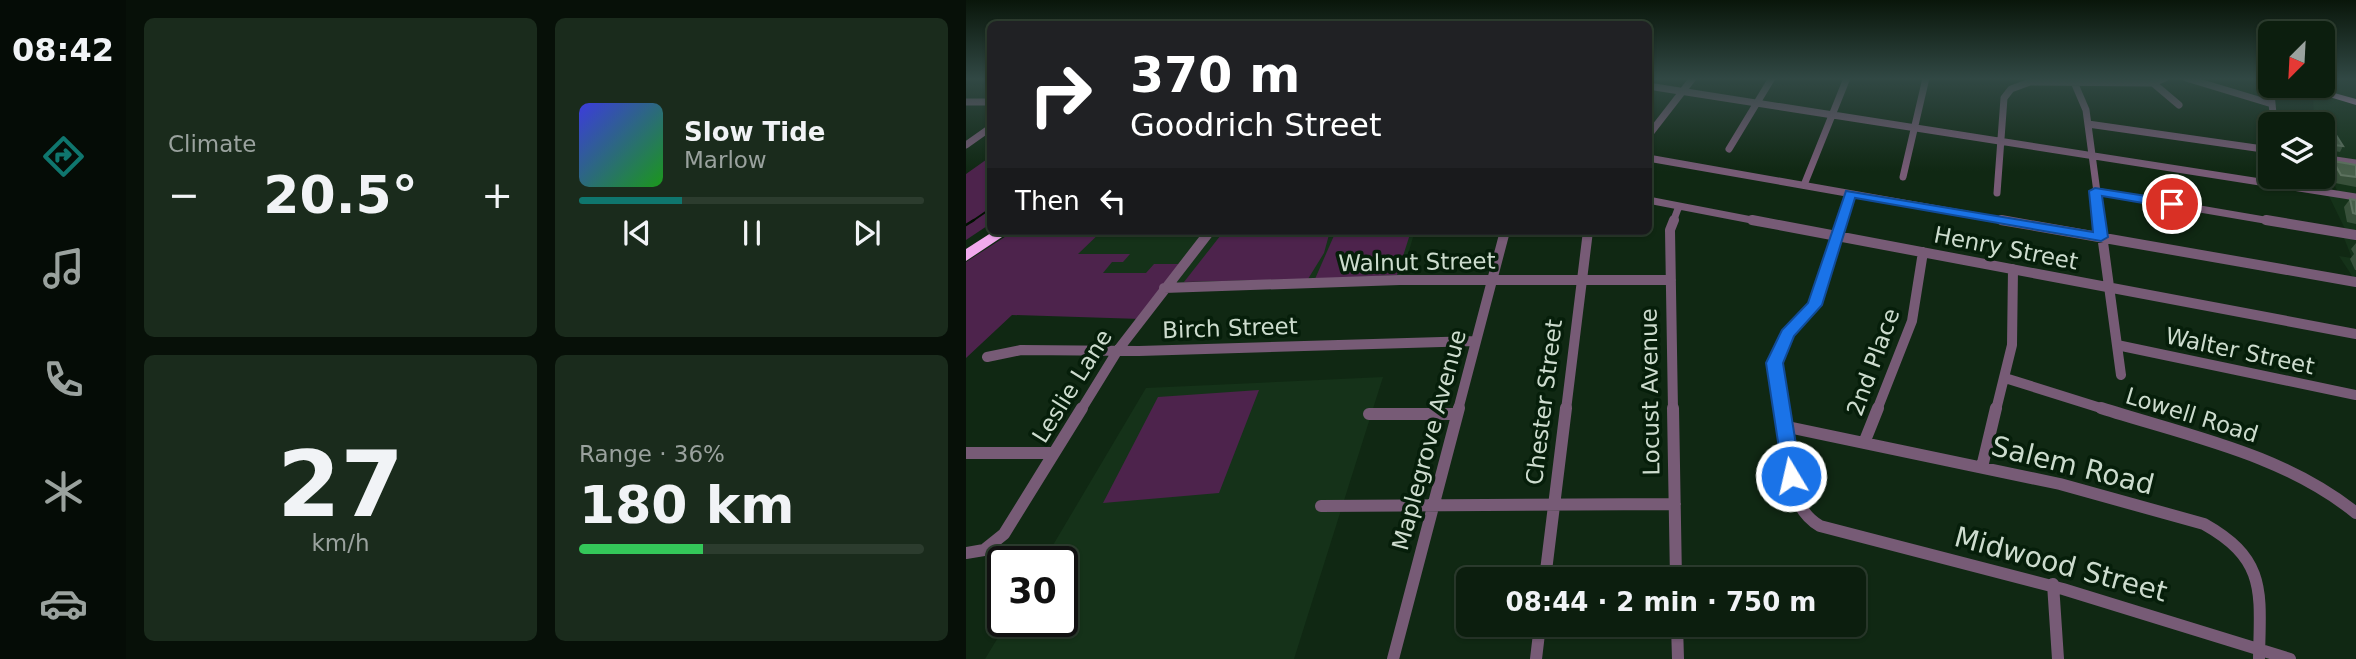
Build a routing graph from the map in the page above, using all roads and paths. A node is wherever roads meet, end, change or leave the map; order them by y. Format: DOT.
graph roads {
  1 [pos="1669,109"];
  2 [pos="1753,109"];
  3 [pos="1793,109"];
  4 [pos="1835,109"];
  5 [pos="1919,109"];
  6 [pos="2004,109"];
  7 [pos="2085,109"];
  8 [pos="1833,115"];
  9 [pos="2088,124"];
  10 [pos="1915,127"];
  11 [pos="987,130"];
  12 [pos="1652,131"];
  13 [pos="2000,141"];
  14 [pos="966,145"];
  15 [pos="2258,148"];
  16 [pos="1729,149"];
  17 [pos="2091,155"];
  18 [pos="1652,159"];
  19 [pos="2335,160"];
  20 [pos="2356,163"];
  21 [pos="1903,177"];
  22 [pos="1804,185"];
  23 [pos="2095,191"];
  24 [pos="1997,193"];
  25 [pos="1850,194"];
  26 [pos="2356,197"];
  27 [pos="1652,201"];
  28 [pos="1679,206"];
  29 [pos="987,232"];
  30 [pos="998,235"];
  31 [pos="1207,235"];
  32 [pos="1504,235"];
  33 [pos="1587,235"];
  34 [pos="2356,235"];
  35 [pos="1838,236"];
  36 [pos="2101,237"];
  37 [pos="966,246"];
  38 [pos="1923,252"];
  39 [pos="966,256"];
  40 [pos="2013,269"];
  41 [pos="1492,280"];
  42 [pos="1581,280"];
  43 [pos="1671,280"];
  44 [pos="2356,282"];
  45 [pos="2108,287"];
  46 [pos="1164,288"];
  47 [pos="2356,334"];
  48 [pos="1476,341"];
  49 [pos="2116,345"];
  50 [pos="1118,351"];
  51 [pos="987,358"];
  52 [pos="2121,374"];
  53 [pos="2005,378"];
  54 [pos="2356,395"];
  55 [pos="1369,414"];
  56 [pos="1457,414"];
  57 [pos="1783,426"];
  58 [pos="1864,443"];
  59 [pos="966,453"];
  60 [pos="1054,453"];
  61 [pos="1982,467"];
  62 [pos="1675,504"];
  63 [pos="1434,505"];
  64 [pos="1554,505"];
  65 [pos="1321,506"];
  66 [pos="2356,513"];
  67 [pos="966,553"];
  68 [pos="1546,567"];
  69 [pos="1676,567"];
  70 [pos="2053,584"];
  71 [pos="1538,637"];
  72 [pos="1677,637"];
  73 [pos="2259,654"];
  74 [pos="1393,659"];
  75 [pos="1535,659"];
  76 [pos="1678,659"];
  77 [pos="2058,659"];
  78 [pos="2291,659"];
  1 -- 12 [label="street"];
  2 -- 16 [label="street"];
  3 -- 8 [label="street"];
  4 -- 8 [label="street"];
  5 -- 10 [label="street"];
  6 -- 13 [label="street"];
  7 -- 9 [label="street"];
  8 -- 10 [label="street"];
  8 -- 22 [label="street"];
  9 -- 15 [label="street"];
  9 -- 17 [label="street"];
  10 -- 13 [label="street"];
  10 -- 21 [label="street"];
  11 -- 14 [label="street"];
  13 -- 17 [label="street"];
  13 -- 24 [label="street"];
  17 -- 23 [label="street"];
  17 -- 26 [label="street"];
  18 -- 22 [label="street"];
  19 -- 20 [label="street"];
  22 -- 25 [label="street"];
  23 -- 34 [label="street"];
  23 -- 36 [label="street"];
  25 -- 35 [label="street"];
  25 -- 36 [label="street"];
  27 -- 28 [label="street, Henry Street"];
  28 -- 35 [label="street, Henry Street"];
  28 -- 43 [label="street, Locust Avenue"];
  29 -- 37 [label="highway"];
  30 -- 39 [label="highway"];
  31 -- 46 [label="street, Leslie Lane"];
  32 -- 41 [label="street, Maplegrove Avenue"];
  33 -- 42 [label="street, Chester Street"];
  35 -- 38 [label="street, Henry Street"];
  35 -- 57 [label="street"];
  36 -- 44 [label="street"];
  36 -- 45 [label="street"];
  38 -- 40 [label="street, Henry Street"];
  38 -- 58 [label="street, 2nd Place"];
  40 -- 45 [label="street, Henry Street"];
  40 -- 53 [label="street"];
  41 -- 42 [label="street, Walnut Street"];
  41 -- 46 [label="street, Walnut Street"];
  41 -- 48 [label="street, Maplegrove Avenue"];
  42 -- 43 [label="street, Walnut Street"];
  42 -- 64 [label="street, Chester Street"];
  43 -- 62 [label="street, Locust Avenue"];
  45 -- 47 [label="street, Henry Street"];
  45 -- 49 [label="street"];
  46 -- 50 [label="street, Leslie Lane"];
  48 -- 50 [label="street, Birch Street"];
  48 -- 56 [label="street, Maplegrove Avenue"];
  49 -- 52 [label="street"];
  49 -- 54 [label="street, Walter Street"];
  50 -- 51 [label="street, Birch Street"];
  50 -- 60 [label="street, Leslie Lane"];
  53 -- 61 [label="street"];
  53 -- 66 [label="street, Lowell Road"];
  55 -- 56 [label="street"];
  56 -- 63 [label="street, Maplegrove Avenue"];
  57 -- 58 [label="street, Salem Road"];
  57 -- 70 [label="street, Midwood Street"];
  58 -- 61 [label="street, Salem Road"];
  59 -- 60 [label="street"];
  60 -- 67 [label="street, Leslie Lane"];
  61 -- 73 [label="street, Salem Road"];
  62 -- 64 [label="street"];
  62 -- 69 [label="street, Locust Avenue"];
  63 -- 64 [label="street"];
  63 -- 65 [label="street"];
  63 -- 74 [label="street, Maplegrove Avenue"];
  64 -- 68 [label="street, Chester Street"];
  70 -- 73 [label="street, Midwood Street"];
  70 -- 77 [label="street"];
  71 -- 75 [label="street"];
  72 -- 76 [label="street"];
  73 -- 78 [label="street, Midwood Street"];
}
